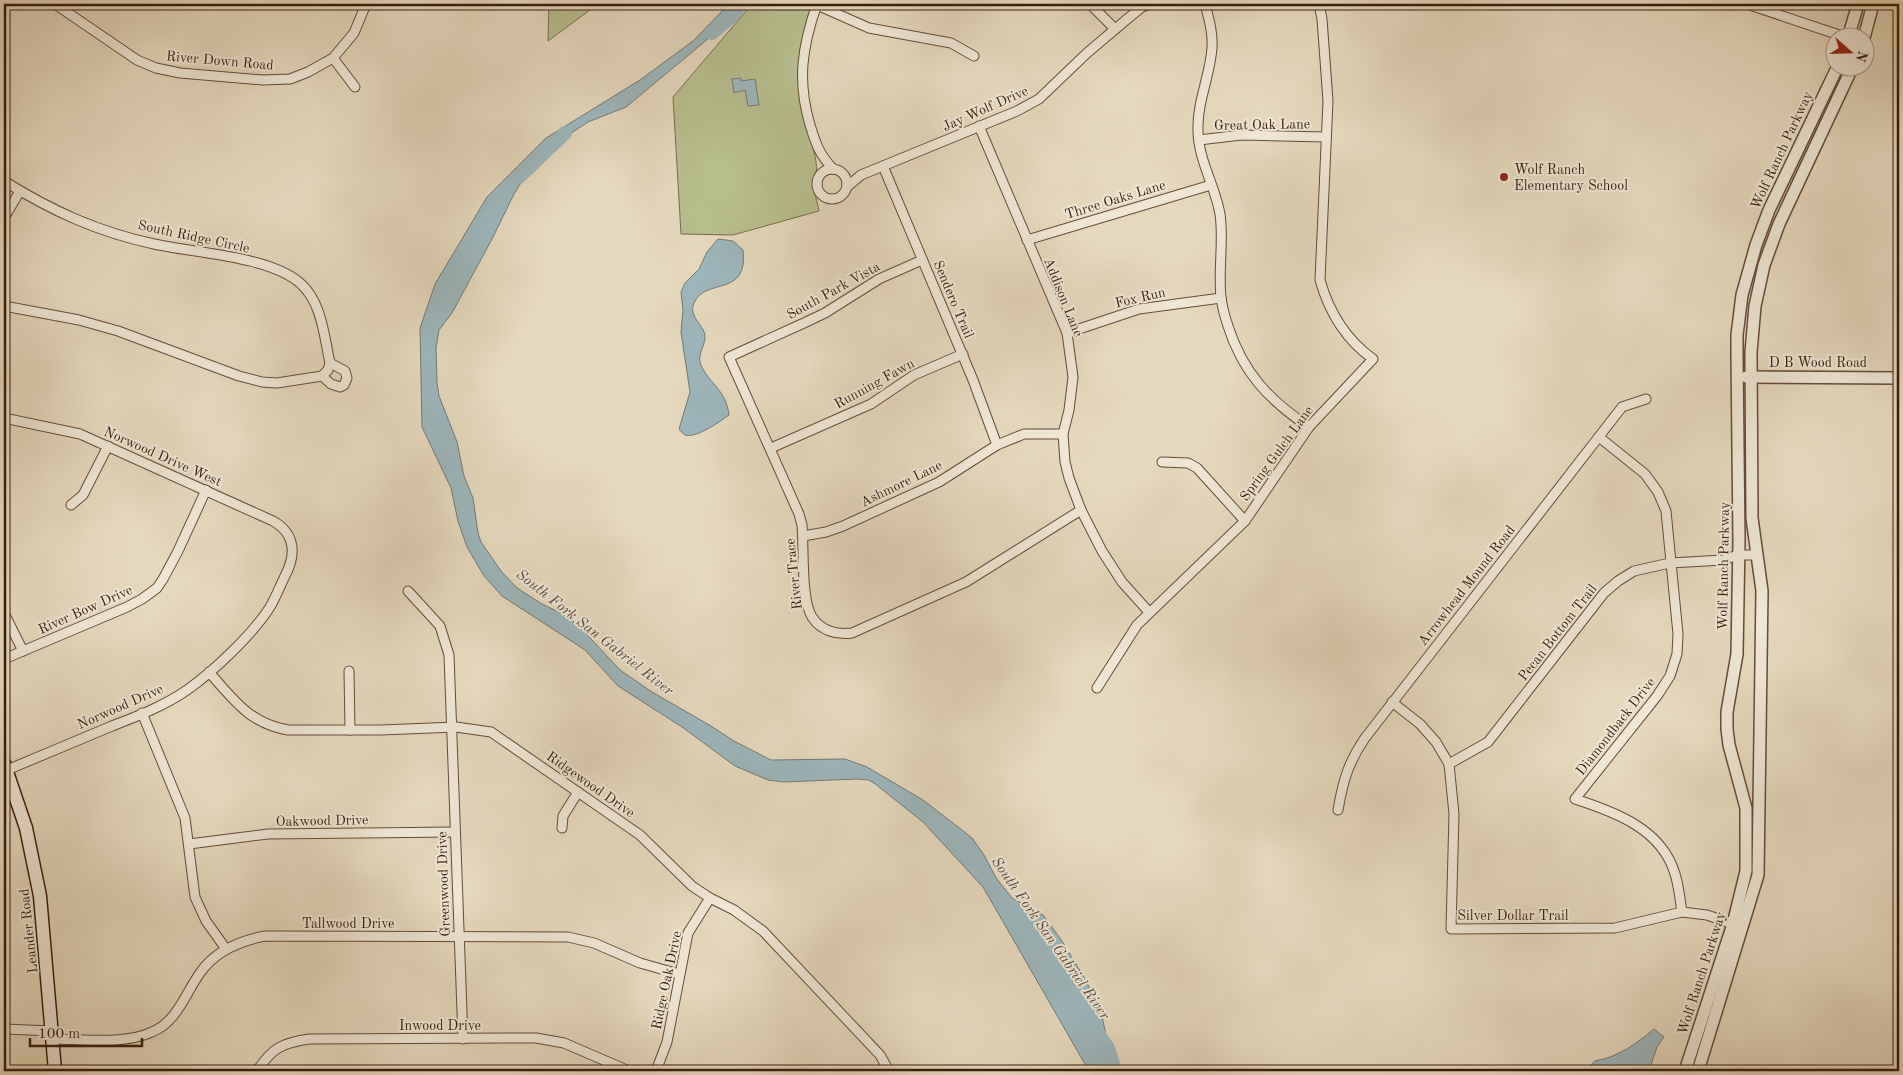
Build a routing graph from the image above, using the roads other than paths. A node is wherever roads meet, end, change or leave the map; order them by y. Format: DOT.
graph roads {
  1 [pos="55,4"];
  2 [pos="366,4"];
  3 [pos="817,4"];
  4 [pos="1090,4"];
  5 [pos="1150,4"];
  6 [pos="1205,4"];
  7 [pos="1319,4"];
  8 [pos="1747,4"];
  9 [pos="1858,4"];
  10 [pos="1873,4"];
  11 [pos="1851,28"];
  12 [pos="1867,28"];
  13 [pos="1115,29"];
  14 [pos="1826,31"];
  15 [pos="974,56"];
  16 [pos="332,58"];
  17 [pos="1831,78"];
  18 [pos="1847,78"];
  19 [pos="355,87"];
  20 [pos="979,126"];
  21 [pos="1326,137"];
  22 [pos="1199,140"];
  23 [pos="821,156"];
  24 [pos="883,166"];
  25 [pos="833,169"];
  26 [pos="821,175"];
  27 [pos="844,175"];
  28 [pos="861,175"];
  29 [pos="4,181"];
  30 [pos="1211,185"];
  31 [pos="848,186"];
  32 [pos="20,191"];
  33 [pos="4,218"];
  34 [pos="1026,240"];
  35 [pos="922,260"];
  36 [pos="1221,298"];
  37 [pos="4,306"];
  38 [pos="1067,333"];
  39 [pos="963,354"];
  40 [pos="729,357"];
  41 [pos="330,363"];
  42 [pos="322,376"];
  43 [pos="1738,377"];
  44 [pos="1752,377"];
  45 [pos="1899,378"];
  46 [pos="1646,399"];
  47 [pos="4,418"];
  48 [pos="1309,427"];
  49 [pos="1063,434"];
  50 [pos="1598,437"];
  51 [pos="997,445"];
  52 [pos="108,446"];
  53 [pos="770,448"];
  54 [pos="1162,462"];
  55 [pos="206,490"];
  56 [pos="72,505"];
  57 [pos="1081,510"];
  58 [pos="1245,520"];
  59 [pos="803,536"];
  60 [pos="293,548"];
  61 [pos="1738,554"];
  62 [pos="1757,555"];
  63 [pos="1670,563"];
  64 [pos="408,591"];
  65 [pos="1149,612"];
  66 [pos="4,613"];
  67 [pos="23,651"];
  68 [pos="4,659"];
  69 [pos="349,671"];
  70 [pos="209,672"];
  71 [pos="1097,688"];
  72 [pos="1392,702"];
  73 [pos="142,714"];
  74 [pos="452,727"];
  75 [pos="350,730"];
  76 [pos="1449,764"];
  77 [pos="5,766"];
  78 [pos="578,792"];
  79 [pos="1338,810"];
  80 [pos="562,828"];
  81 [pos="455,832"];
  82 [pos="189,844"];
  83 [pos="710,898"];
  84 [pos="1682,912"];
  85 [pos="1738,925"];
  86 [pos="459,937"];
  87 [pos="226,949"];
  88 [pos="680,974"];
  89 [pos="4,1029"];
  90 [pos="52,1035"];
  91 [pos="463,1039"];
  92 [pos="55,1071"];
  93 [pos="257,1071"];
  94 [pos="629,1071"];
  95 [pos="656,1071"];
  96 [pos="889,1071"];
  97 [pos="1685,1071"];
  98 [pos="1698,1071"];
  1 -- 16 [label="street, River Down Road"];
  2 -- 16 [label="street, River Down Road"];
  3 -- 15 [label="street"];
  3 -- 23 [label="street"];
  4 -- 13 [label="street"];
  5 -- 13 [label="street, Jay Wolf Drive"];
  6 -- 22 [label="street"];
  7 -- 21 [label="street, Spring Gulch Lane"];
  8 -- 14 [label="street"];
  9 -- 11 [label="street"];
  10 -- 12 [label="street"];
  13 -- 20 [label="street, Jay Wolf Drive"];
  16 -- 19 [label="street"];
  17 -- 43 [label="street, Wolf Ranch Parkway"];
  18 -- 44 [label="street, Wolf Ranch Parkway"];
  20 -- 24 [label="street, Jay Wolf Drive"];
  20 -- 34 [label="street, Addison Lane"];
  21 -- 22 [label="street, Great Oak Lane"];
  21 -- 48 [label="street, Spring Gulch Lane"];
  22 -- 30 [label="street"];
  23 -- 25 [label="street"];
  23 -- 26 [label="street"];
  24 -- 28 [label="street, Jay Wolf Drive"];
  24 -- 35 [label="street, Sendero Trail"];
  25 -- 26 [label="street"];
  25 -- 27 [label="street"];
  26 -- 31 [label="street"];
  27 -- 28 [label="street, Jay Wolf Drive"];
  27 -- 31 [label="street"];
  28 -- 31 [label="street, Jay Wolf Drive"];
  29 -- 32 [label="street, South Ridge Circle"];
  30 -- 34 [label="street, Three Oaks Lane"];
  30 -- 36 [label="street"];
  32 -- 33 [label="street"];
  32 -- 41 [label="street, South Ridge Circle"];
  34 -- 38 [label="street, Addison Lane"];
  35 -- 39 [label="street, Sendero Trail"];
  35 -- 40 [label="street, South Park Vista"];
  36 -- 38 [label="street, Fox Run"];
  36 -- 48 [label="street"];
  37 -- 42 [label="street"];
  38 -- 49 [label="street, Addison Lane"];
  39 -- 51 [label="street, Sendero Trail"];
  39 -- 53 [label="street, Running Fawn"];
  40 -- 53 [label="street, River Trace"];
  41 -- 42 [label="street"];
  41 -- 42 [label="street"];
  43 -- 44 [label="street, D B Wood Road"];
  43 -- 61 [label="street, Wolf Ranch Parkway"];
  44 -- 45 [label="street, D B Wood Road"];
  44 -- 62 [label="street, Wolf Ranch Parkway"];
  46 -- 50 [label="street, Arrowhead Mound Road"];
  47 -- 52 [label="street, Norwood Drive West"];
  48 -- 58 [label="street, Spring Gulch Lane"];
  49 -- 51 [label="street, Ashmore Lane"];
  49 -- 57 [label="street, Addison Lane"];
  50 -- 63 [label="street, Diamondback Drive"];
  50 -- 72 [label="street, Arrowhead Mound Road"];
  51 -- 59 [label="street, Ashmore Lane"];
  52 -- 55 [label="street, Norwood Drive West"];
  52 -- 56 [label="street"];
  53 -- 59 [label="street, River Trace"];
  54 -- 58 [label="street"];
  55 -- 60 [label="street, Norwood Drive West"];
  55 -- 67 [label="street, River Bow Drive"];
  57 -- 59 [label="street, River Trace"];
  57 -- 65 [label="street, Addison Lane"];
  58 -- 65 [label="street, Spring Gulch Lane"];
  60 -- 70 [label="street, Norwood Drive"];
  61 -- 62 [label="street, Pecan Bottom Trail"];
  61 -- 63 [label="street, Pecan Bottom Trail"];
  61 -- 85 [label="street, Wolf Ranch Parkway"];
  62 -- 85 [label="street, Wolf Ranch Parkway"];
  63 -- 76 [label="street, Pecan Bottom Trail"];
  63 -- 84 [label="street, Diamondback Drive"];
  64 -- 74 [label="street, Greenwood Drive"];
  65 -- 71 [label="street, Spring Gulch Lane"];
  66 -- 67 [label="street"];
  67 -- 68 [label="street, River Bow Drive"];
  69 -- 75 [label="street"];
  70 -- 73 [label="street, Norwood Drive"];
  70 -- 75 [label="street, Ridgewood Drive"];
  72 -- 76 [label="street, Silver Dollar Trail"];
  72 -- 79 [label="street, Arrowhead Mound Road"];
  73 -- 77 [label="street, Norwood Drive"];
  73 -- 82 [label="street"];
  74 -- 75 [label="street, Ridgewood Drive"];
  74 -- 78 [label="street, Ridgewood Drive"];
  74 -- 81 [label="street, Greenwood Drive"];
  76 -- 84 [label="street, Silver Dollar Trail"];
  77 -- 90 [label="main road, Leander Road"];
  78 -- 80 [label="street"];
  78 -- 83 [label="street, Ridgewood Drive"];
  81 -- 82 [label="street, Oakwood Drive"];
  81 -- 86 [label="street, Greenwood Drive"];
  82 -- 87 [label="street"];
  83 -- 88 [label="street, Ridge Oak Drive"];
  83 -- 96 [label="street, Ridgewood Drive"];
  84 -- 85 [label="street, Silver Dollar Trail"];
  85 -- 97 [label="street, Wolf Ranch Parkway"];
  85 -- 98 [label="street, Wolf Ranch Parkway"];
  86 -- 87 [label="street, Tallwood Drive"];
  86 -- 88 [label="street, Tallwood Drive"];
  86 -- 91 [label="street, Greenwood Drive"];
  87 -- 90 [label="street, Tallwood Drive"];
  88 -- 95 [label="street, Ridge Oak Drive"];
  89 -- 90 [label="street, Tallwood Drive"];
  90 -- 92 [label="main road, Leander Road"];
  91 -- 93 [label="street, Inwood Drive"];
  91 -- 94 [label="street, Inwood Drive"];
}
